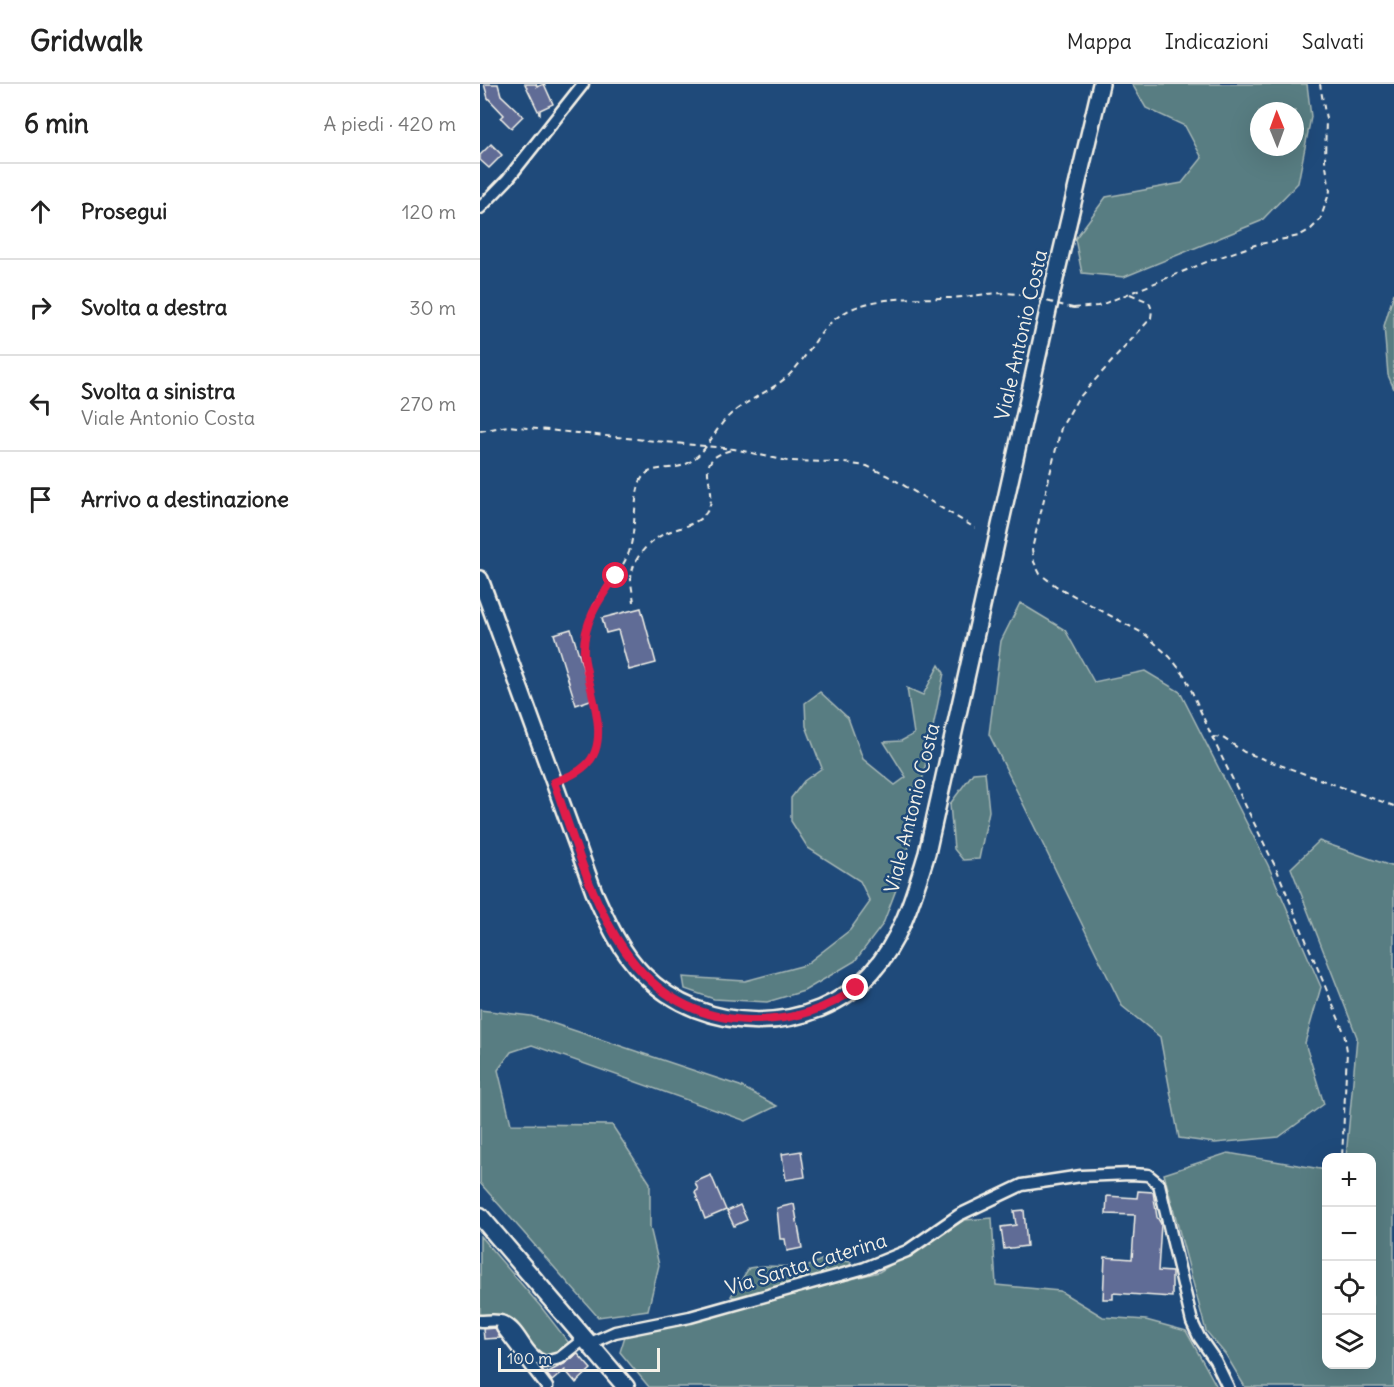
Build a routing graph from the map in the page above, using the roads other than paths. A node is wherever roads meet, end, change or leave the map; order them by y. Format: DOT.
graph roads {
  1 [pos="583,84"];
  2 [pos="1101,84"];
  3 [pos="480,208"];
  4 [pos="480,579"];
  5 [pos="480,1216"];
  6 [pos="496,1320"];
  7 [pos="480,1321"];
  8 [pos="586,1341"];
  9 [pos="547,1387"];
  10 [pos="626,1387"];
  11 [pos="1228,1387"];
  1 -- 3 [label="street"];
  2 -- 4 [label="main road, Viale Antonio Costa"];
  5 -- 8 [label="main road"];
  6 -- 7 [label="street"];
  6 -- 8 [label="street, Via Santa Caterina"];
  6 -- 9 [label="street"];
  8 -- 10 [label="main road"];
  8 -- 11 [label="street, Via Santa Caterina"];
}
